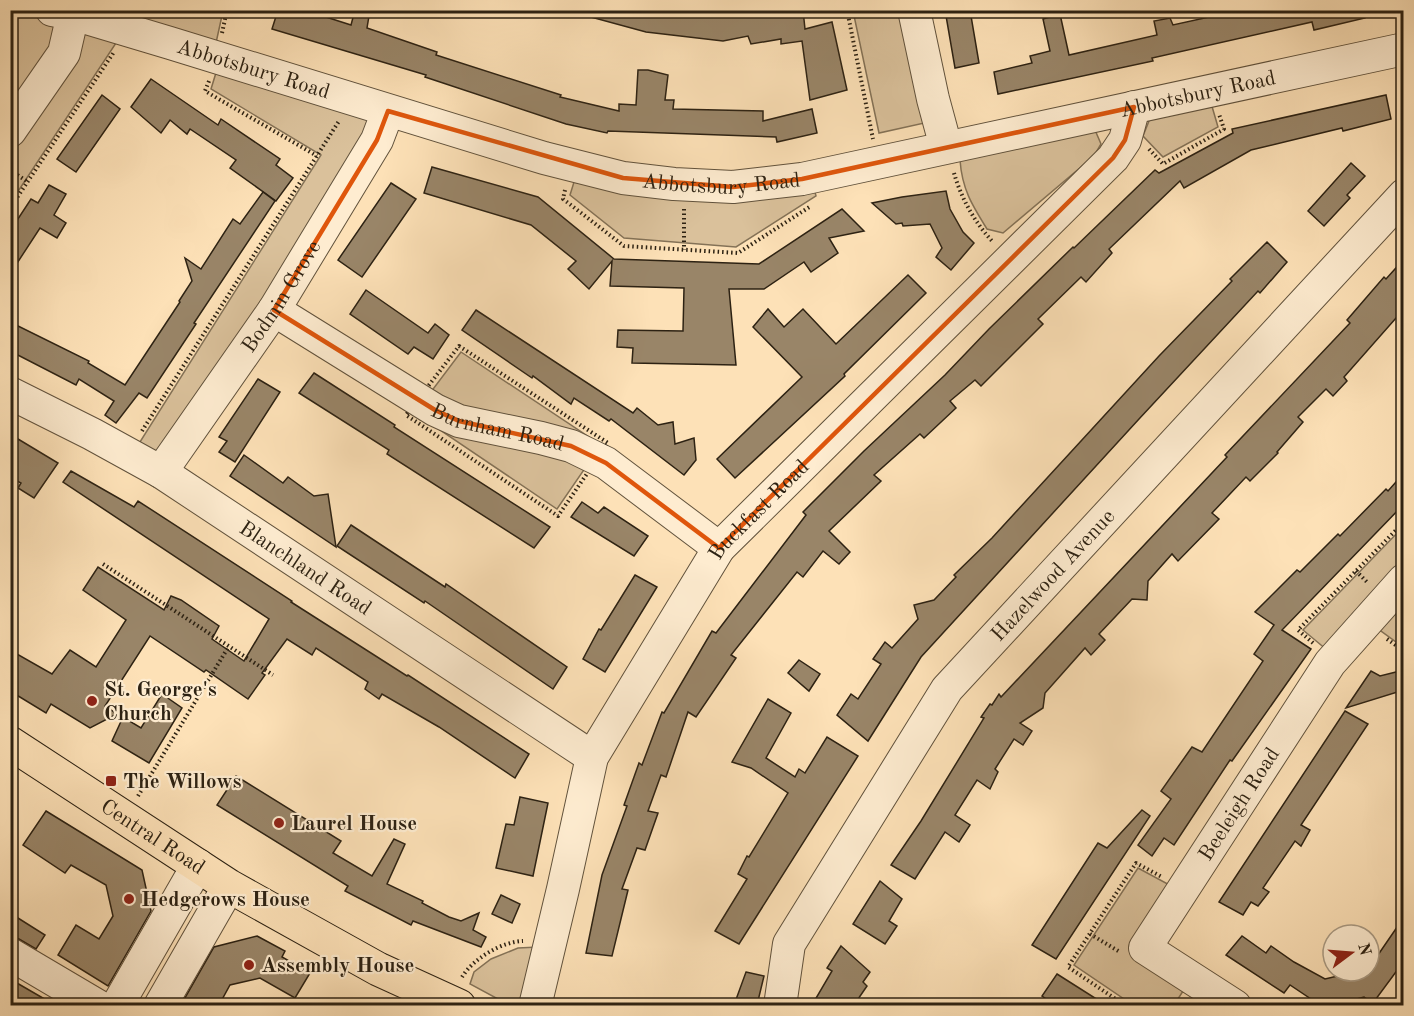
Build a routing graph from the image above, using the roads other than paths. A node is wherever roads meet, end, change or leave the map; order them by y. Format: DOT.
graph roads {
  1 [pos="914,10"];
  2 [pos="62,13"];
  3 [pos="125,24"];
  4 [pos="1404,49"];
  5 [pos="388,111"];
  6 [pos="1131,117"];
  7 [pos="10,131"];
  8 [pos="946,147"];
  9 [pos="1404,195"];
  10 [pos="274,310"];
  11 [pos="10,393"];
  12 [pos="161,472"];
  13 [pos="720,548"];
  14 [pos="1404,580"];
  15 [pos="10,743"];
  16 [pos="592,757"];
  17 [pos="198,865"];
  18 [pos="230,886"];
  19 [pos="10,954"];
  20 [pos="454,1003"];
  21 [pos="98,1005"];
  22 [pos="117,1005"];
  23 [pos="159,1005"];
  24 [pos="535,1005"];
  25 [pos="780,1005"];
  26 [pos="1235,1005"];
  1 -- 8 [label="street"];
  2 -- 3 [label="street, Abbotsbury Road"];
  2 -- 7 [label="street"];
  3 -- 5 [label="street, Abbotsbury Road"];
  4 -- 6 [label="street, Abbotsbury Road"];
  5 -- 8 [label="street, Abbotsbury Road"];
  5 -- 10 [label="street, Bodmin Grove"];
  6 -- 8 [label="street, Abbotsbury Road"];
  6 -- 13 [label="street, Buckfast Road"];
  9 -- 25 [label="street, Hazelwood Avenue"];
  10 -- 12 [label="street, Bodmin Grove"];
  10 -- 13 [label="street, Burnham Road"];
  11 -- 12 [label="street, Blanchland Road"];
  12 -- 16 [label="street, Blanchland Road"];
  13 -- 16 [label="street, Buckfast Road"];
  14 -- 26 [label="street, Beeleigh Road"];
  15 -- 17 [label="main road, Central Road"];
  16 -- 24 [label="street, Buckfast Road"];
  17 -- 18 [label="main road, Central Road"];
  17 -- 22 [label="street"];
  18 -- 20 [label="main road, Central Road"];
  18 -- 23 [label="street"];
  19 -- 21 [label="street"];
}
